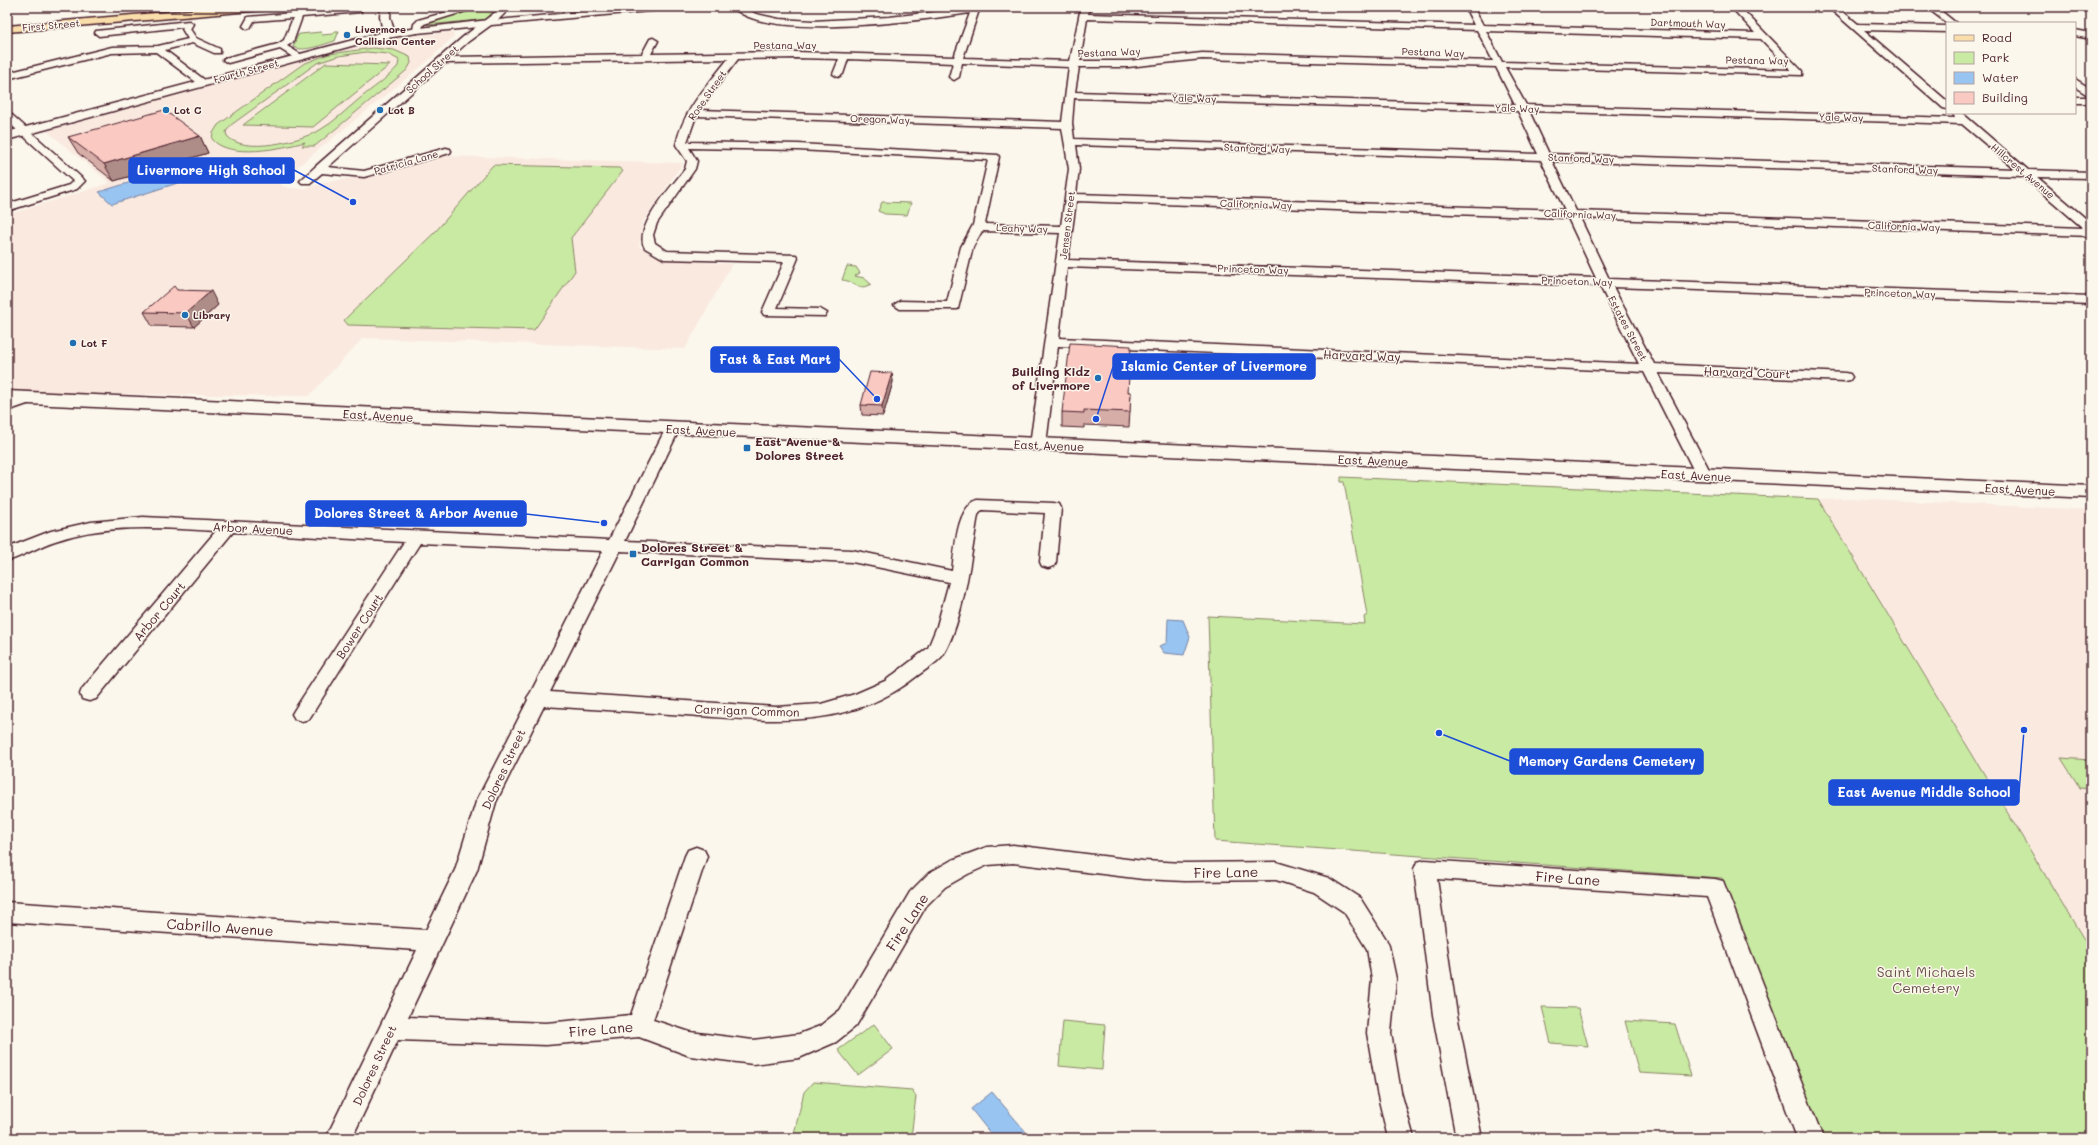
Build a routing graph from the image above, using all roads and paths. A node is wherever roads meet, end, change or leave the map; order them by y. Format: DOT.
graph roads {
  1 [pos="202,7"];
  2 [pos="386,7"];
  3 [pos="475,7"];
  4 [pos="507,7"];
  5 [pos="661,7"];
  6 [pos="737,7"];
  7 [pos="1469,7"];
  8 [pos="1735,7"];
  9 [pos="1832,7"];
  10 [pos="1930,7"];
  11 [pos="976,8"];
  12 [pos="358,10"];
  13 [pos="1084,11"];
  14 [pos="299,15"];
  15 [pos="254,16"];
  16 [pos="1951,22"];
  17 [pos="489,23"];
  18 [pos="7,24"];
  19 [pos="1479,27"];
  20 [pos="1855,27"];
  21 [pos="7,29"];
  22 [pos="1946,29"];
  23 [pos="418,30"];
  24 [pos="99,33"];
  25 [pos="2076,33"];
  26 [pos="389,34"];
  27 [pos="1763,36"];
  28 [pos="2091,36"];
  29 [pos="193,40"];
  30 [pos="653,41"];
  31 [pos="281,46"];
  32 [pos="158,49"];
  33 [pos="735,56"];
  34 [pos="845,56"];
  35 [pos="299,57"];
  36 [pos="644,57"];
  37 [pos="228,60"];
  38 [pos="442,60"];
  39 [pos="958,60"];
  40 [pos="1074,64"];
  41 [pos="1497,65"];
  42 [pos="238,66"];
  43 [pos="838,74"];
  44 [pos="7,76"];
  45 [pos="954,77"];
  46 [pos="203,82"];
  47 [pos="2076,83"];
  48 [pos="1070,94"];
  49 [pos="2091,94"];
  50 [pos="1936,96"];
  51 [pos="1946,96"];
  52 [pos="2076,100"];
  53 [pos="2091,100"];
  54 [pos="1946,105"];
  55 [pos="1522,108"];
  56 [pos="692,113"];
  57 [pos="1957,114"];
  58 [pos="7,116"];
  59 [pos="1965,121"];
  60 [pos="1067,125"];
  61 [pos="25,131"];
  62 [pos="7,136"];
  63 [pos="681,140"];
  64 [pos="1071,142"];
  65 [pos="446,151"];
  66 [pos="1545,157"];
  67 [pos="319,169"];
  68 [pos="2025,173"];
  69 [pos="2091,175"];
  70 [pos="306,181"];
  71 [pos="1069,197"];
  72 [pos="7,208"];
  73 [pos="1571,214"];
  74 [pos="978,227"];
  75 [pos="2091,229"];
  76 [pos="1066,230"];
  77 [pos="2091,232"];
  78 [pos="1062,262"];
  79 [pos="1604,282"];
  80 [pos="2091,300"];
  81 [pos="900,305"];
  82 [pos="820,313"];
  83 [pos="1052,342"];
  84 [pos="1649,368"];
  85 [pos="1845,377"];
  86 [pos="7,397"];
  87 [pos="32,398"];
  88 [pos="7,408"];
  89 [pos="673,428"];
  90 [pos="1038,444"];
  91 [pos="1704,475"];
  92 [pos="2091,492"];
  93 [pos="229,527"];
  94 [pos="415,537"];
  95 [pos="614,547"];
  96 [pos="11,553"];
  97 [pos="1048,562"];
  98 [pos="959,578"];
  99 [pos="89,694"];
  100 [pos="536,698"];
  101 [pos="302,714"];
  102 [pos="696,856"];
  103 [pos="7,912"];
  104 [pos="433,941"];
  105 [pos="639,1026"];
  106 [pos="392,1028"];
  107 [pos="339,1138"];
  108 [pos="1401,1138"];
  109 [pos="1469,1138"];
  110 [pos="1810,1138"];
  1 -- 18 [label="main road, First Street"];
  2 -- 26 [label="street"];
  3 -- 23 [label="street"];
  4 -- 17 [label="street, School Street"];
  5 -- 17 [label="street"];
  6 -- 11 [label="street"];
  7 -- 19 [label="street, Estates Street"];
  8 -- 27 [label="street"];
  9 -- 20 [label="street"];
  10 -- 16 [label="street"];
  11 -- 39 [label="street"];
  12 -- 14 [label="street"];
  13 -- 19 [label="street, Dartmouth Way"];
  13 -- 40 [label="street, Jensen Street"];
  14 -- 15 [label="street"];
  14 -- 31 [label="street"];
  15 -- 21 [label="main road, First Street"];
  17 -- 23 [label="street, Fourth Street"];
  17 -- 38 [label="street, School Street"];
  19 -- 27 [label="street, Dartmouth Way"];
  19 -- 41 [label="street, Estates Street"];
  20 -- 22 [label="street"];
  20 -- 50 [label="street"];
  23 -- 26 [label="street, Fourth Street"];
  24 -- 29 [label="street"];
  25 -- 28 [label="street"];
  26 -- 35 [label="street, Fourth Street"];
  27 -- 41 [label="street, Pestana Way"];
  29 -- 32 [label="street"];
  29 -- 37 [label="street"];
  30 -- 36 [label="street"];
  31 -- 35 [label="street"];
  31 -- 37 [label="street"];
  32 -- 44 [label="street"];
  32 -- 46 [label="street"];
  33 -- 34 [label="street, Pestana Way"];
  33 -- 36 [label="street, Pestana Way"];
  33 -- 56 [label="street, Rose Street"];
  34 -- 39 [label="street, Pestana Way"];
  34 -- 43 [label="street"];
  35 -- 46 [label="street, Fourth Street"];
  36 -- 38 [label="street, Pestana Way"];
  37 -- 42 [label="street"];
  38 -- 67 [label="street, School Street"];
  39 -- 40 [label="street, Pestana Way"];
  39 -- 45 [label="street"];
  40 -- 41 [label="street, Pestana Way"];
  40 -- 48 [label="street, Jensen Street"];
  41 -- 55 [label="street, Estates Street"];
  46 -- 61 [label="street, Fourth Street"];
  47 -- 49 [label="street"];
  48 -- 55 [label="street, Yale Way"];
  48 -- 60 [label="street, Jensen Street"];
  50 -- 51 [label="street"];
  50 -- 54 [label="street"];
  52 -- 53 [label="street"];
  55 -- 59 [label="street, Yale Way"];
  55 -- 66 [label="street, Estates Street"];
  56 -- 60 [label="street, Oregon Way"];
  56 -- 63 [label="street, Rose Street"];
  57 -- 59 [label="street, Hillcrest Avenue"];
  58 -- 61 [label="street"];
  59 -- 68 [label="street, Hillcrest Avenue"];
  60 -- 64 [label="street, Jensen Street"];
  61 -- 62 [label="street, Fourth Street"];
  61 -- 72 [label="street"];
  63 -- 74 [label="street"];
  63 -- 82 [label="street"];
  64 -- 66 [label="street, Stanford Way"];
  64 -- 71 [label="street, Jensen Street"];
  65 -- 67 [label="street, Patricia Lane"];
  66 -- 68 [label="street, Stanford Way"];
  66 -- 73 [label="street, Estates Street"];
  67 -- 70 [label="street, School Street"];
  68 -- 69 [label="street, Stanford Way"];
  68 -- 75 [label="street, Hillcrest Avenue"];
  71 -- 73 [label="street, California Way"];
  71 -- 76 [label="street, Jensen Street"];
  73 -- 77 [label="street, California Way"];
  73 -- 79 [label="street, Estates Street"];
  74 -- 76 [label="street, Leahy Way"];
  74 -- 81 [label="street"];
  76 -- 78 [label="street, Jensen Street"];
  78 -- 79 [label="street, Princeton Way"];
  78 -- 83 [label="street, Jensen Street"];
  79 -- 80 [label="street, Princeton Way"];
  79 -- 84 [label="street, Estates Street"];
  83 -- 84 [label="street, Harvard Way"];
  83 -- 90 [label="street, Jensen Street"];
  84 -- 85 [label="street, Harvard Court"];
  84 -- 91 [label="street, Estates Street"];
  86 -- 87 [label="main road, East Avenue"];
  87 -- 88 [label="street"];
  87 -- 89 [label="main road, East Avenue"];
  89 -- 90 [label="main road, East Avenue"];
  89 -- 95 [label="street, Dolores Street"];
  90 -- 91 [label="main road, East Avenue"];
  91 -- 92 [label="main road, East Avenue"];
  93 -- 94 [label="street, Arbor Avenue"];
  93 -- 96 [label="street, Arbor Avenue"];
  93 -- 99 [label="street, Arbor Court"];
  94 -- 95 [label="street, Arbor Avenue"];
  94 -- 101 [label="street, Bower Court"];
  95 -- 98 [label="street"];
  95 -- 100 [label="street, Dolores Street"];
  97 -- 98 [label="street, Carrigan Common"];
  98 -- 100 [label="street, Carrigan Common"];
  100 -- 104 [label="street, Dolores Street"];
  102 -- 105 [label="street"];
  103 -- 104 [label="street, Cabrillo Avenue"];
  104 -- 106 [label="street, Dolores Street"];
  105 -- 106 [label="street, Fire Lane"];
  105 -- 108 [label="street, Fire Lane"];
  106 -- 107 [label="street, Dolores Street"];
  109 -- 110 [label="street, Fire Lane"];
}
